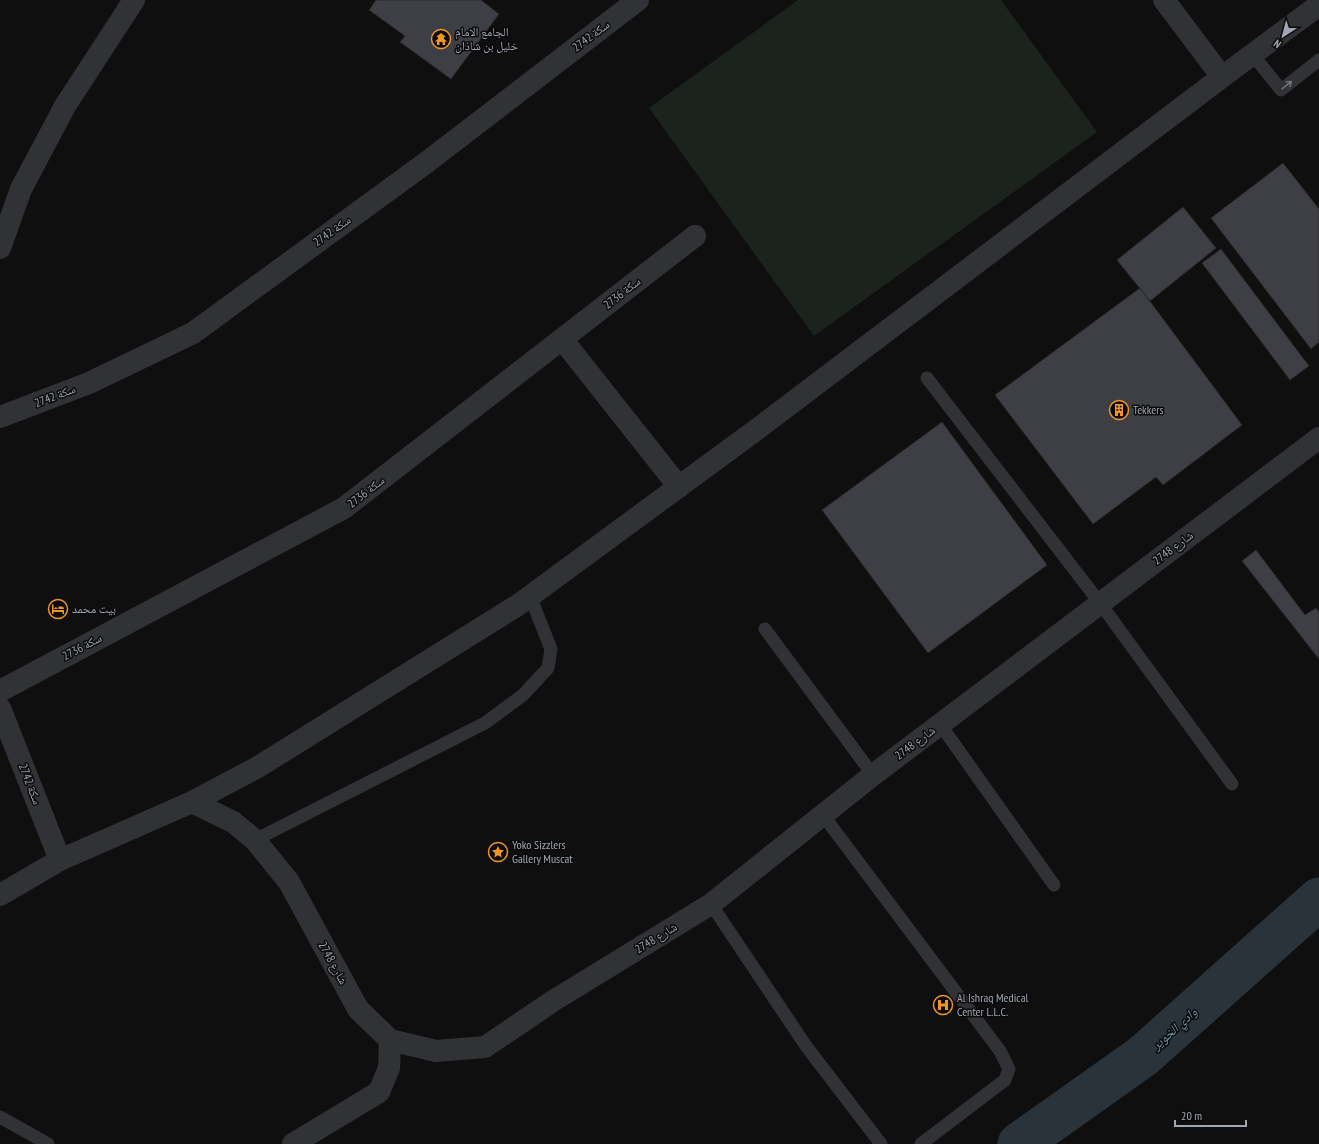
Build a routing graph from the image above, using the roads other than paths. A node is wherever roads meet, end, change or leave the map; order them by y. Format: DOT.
graph roads {
  1 [pos="134,0"];
  2 [pos="638,0"];
  3 [pos="1164,0"];
  4 [pos="1319,5"];
  5 [pos="1252,55"];
  6 [pos="1319,60"];
  7 [pos="1222,77"];
  8 [pos="695,236"];
  9 [pos="0,248"];
  10 [pos="562,339"];
  11 [pos="926,378"];
  12 [pos="0,417"];
  13 [pos="1319,438"];
  14 [pos="679,487"];
  15 [pos="530,596"];
  16 [pos="1100,603"];
  17 [pos="765,630"];
  18 [pos="0,691"];
  19 [pos="0,708"];
  20 [pos="940,724"];
  21 [pos="873,775"];
  22 [pos="1232,784"];
  23 [pos="192,802"];
  24 [pos="823,815"];
  25 [pos="255,840"];
  26 [pos="60,860"];
  27 [pos="1054,885"];
  28 [pos="0,895"];
  29 [pos="711,904"];
  30 [pos="390,1040"];
  31 [pos="0,1117"];
  32 [pos="48,1144"];
  33 [pos="293,1144"];
  34 [pos="881,1144"];
  35 [pos="921,1144"];
  1 -- 9 [label="street"];
  2 -- 12 [label="street, سكة 2742"];
  3 -- 7 [label="street"];
  4 -- 5 [label="street"];
  5 -- 6 [label="lane, one-way"];
  5 -- 7 [label="street"];
  7 -- 14 [label="street"];
  8 -- 10 [label="street, سكة 2736"];
  10 -- 14 [label="street"];
  10 -- 18 [label="street, سكة 2736"];
  11 -- 16 [label="lane"];
  13 -- 16 [label="street, شارع 2748"];
  14 -- 15 [label="street"];
  15 -- 23 [label="street"];
  15 -- 25 [label="lane"];
  16 -- 20 [label="street, شارع 2748"];
  16 -- 22 [label="lane"];
  17 -- 21 [label="lane"];
  19 -- 26 [label="street, سكة 2742"];
  20 -- 21 [label="street, شارع 2748"];
  20 -- 27 [label="lane"];
  21 -- 24 [label="street, شارع 2748"];
  23 -- 25 [label="street, شارع 2748"];
  23 -- 26 [label="street"];
  24 -- 29 [label="street, شارع 2748"];
  24 -- 35 [label="lane"];
  25 -- 30 [label="street, شارع 2748"];
  26 -- 28 [label="street"];
  29 -- 30 [label="street, شارع 2748"];
  29 -- 34 [label="lane"];
  30 -- 33 [label="street"];
  31 -- 32 [label="lane"];
}
